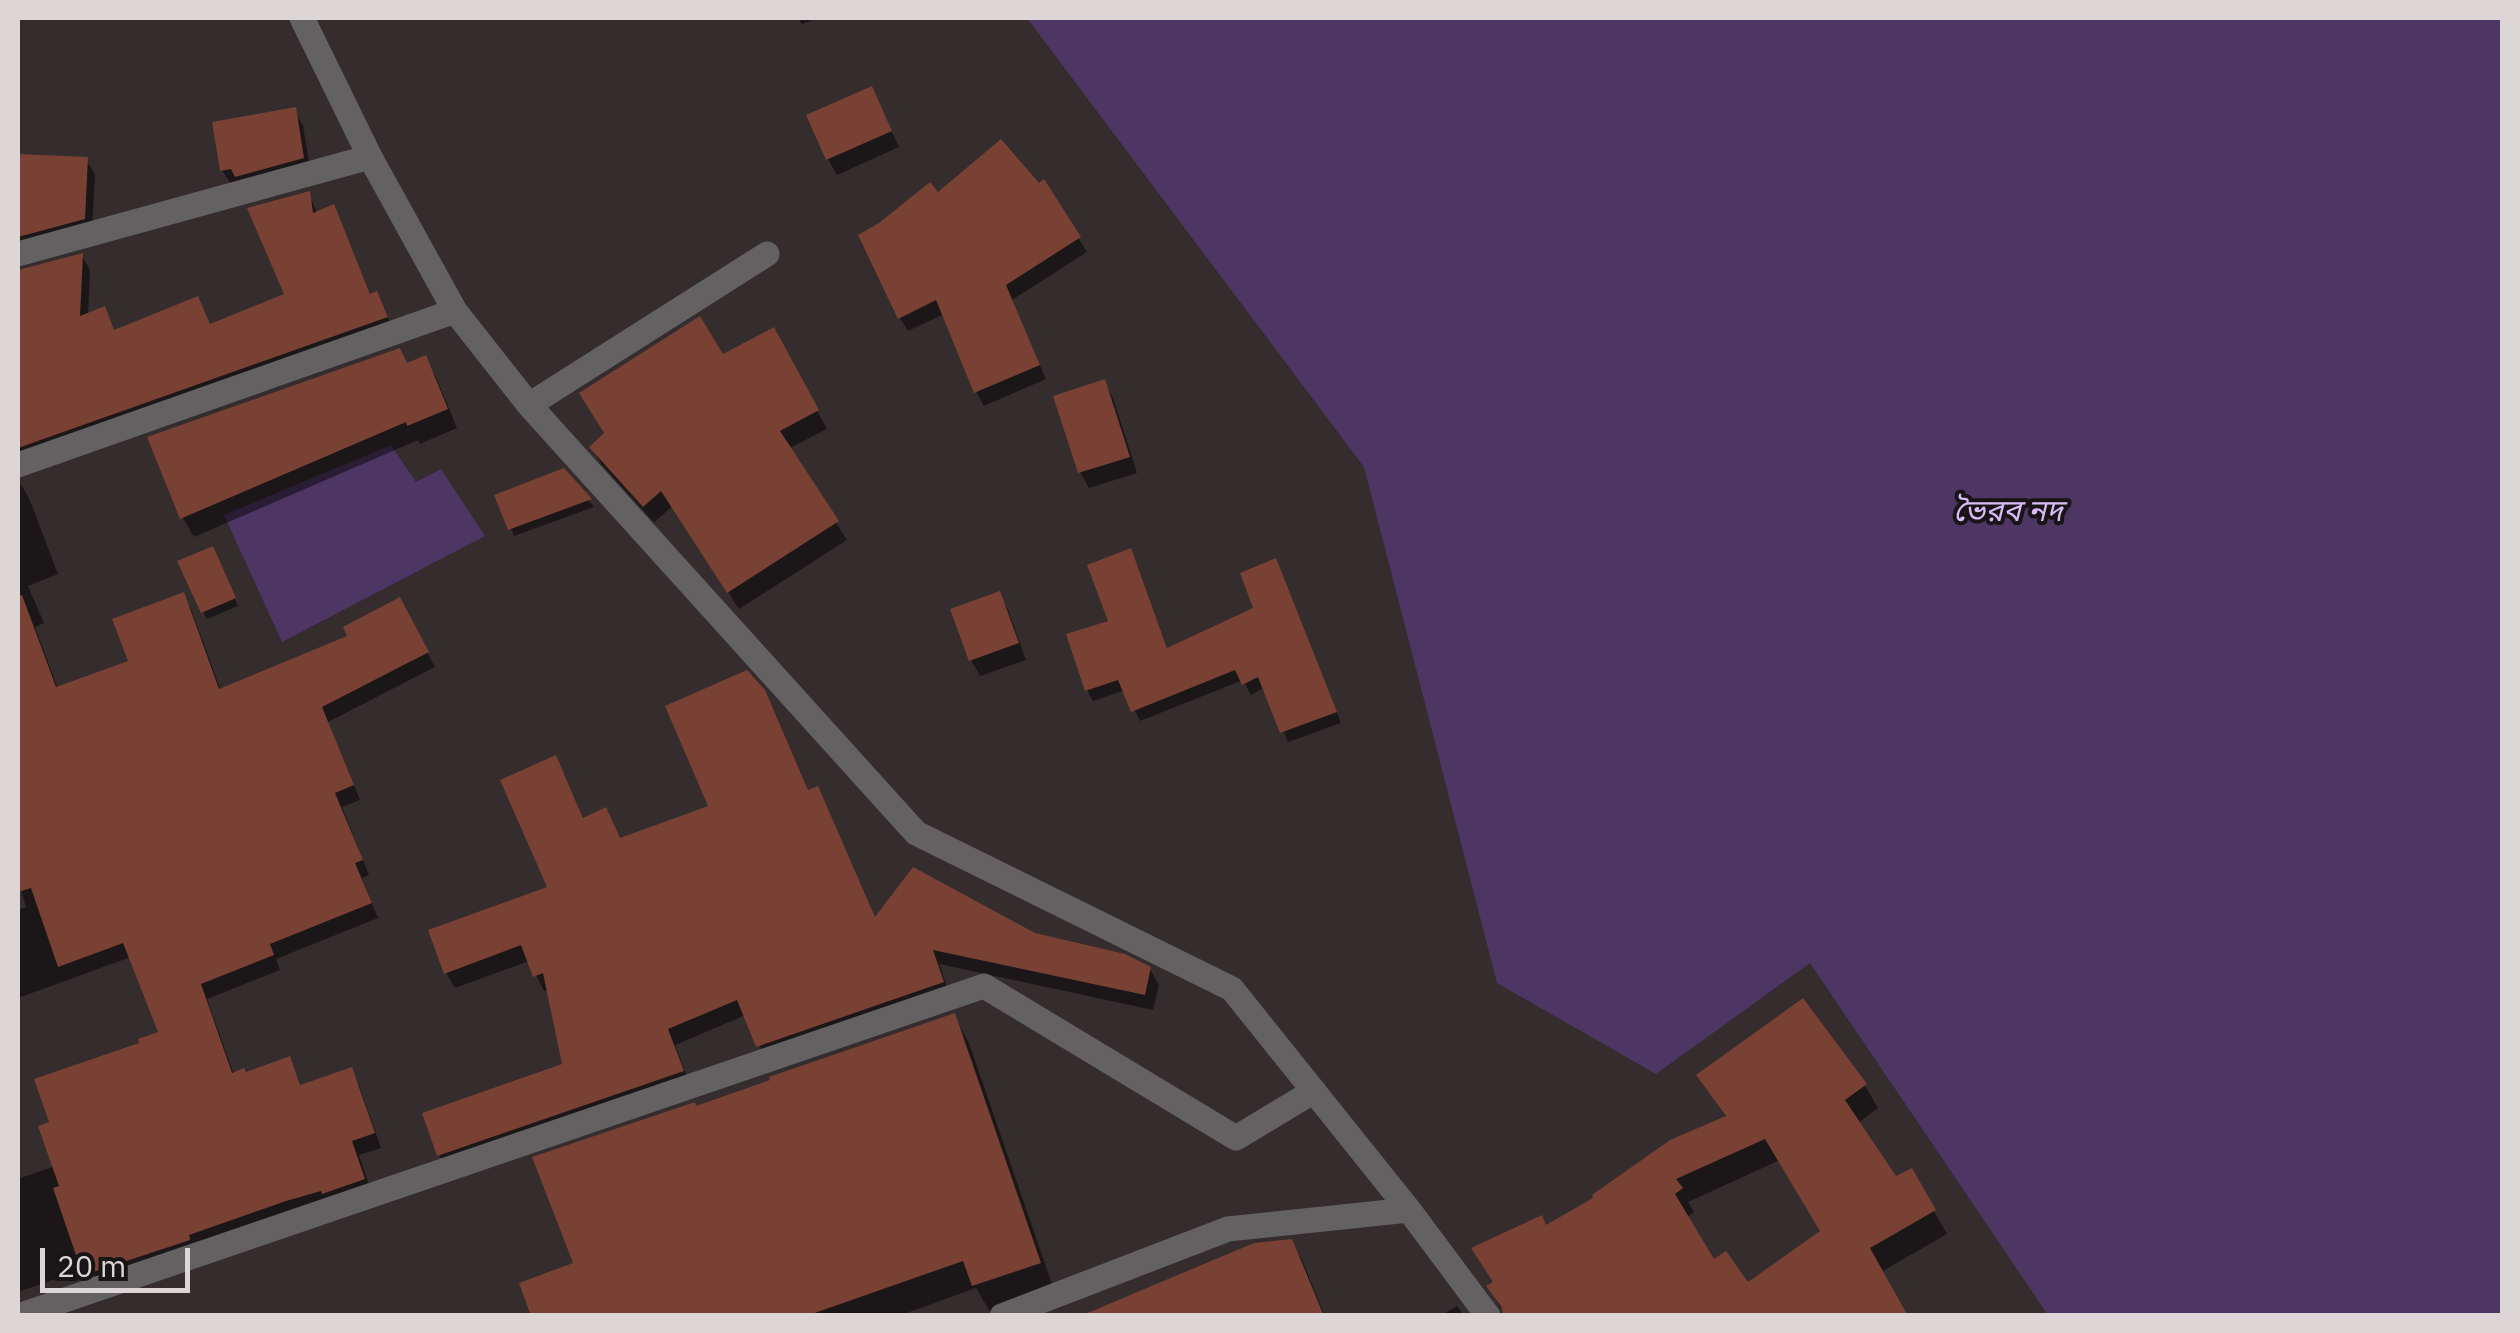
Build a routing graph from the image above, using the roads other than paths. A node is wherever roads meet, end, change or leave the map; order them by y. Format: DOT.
graph roads {
  1 [pos="302,18"];
  2 [pos="370,157"];
  3 [pos="18,254"];
  4 [pos="767,254"];
  5 [pos="455,311"];
  6 [pos="529,405"];
  7 [pos="18,465"];
  8 [pos="1314,1092"];
  9 [pos="1409,1210"];
  10 [pos="18,1316"];
  11 [pos="1002,1316"];
  12 [pos="1488,1316"];
  1 -- 2 [label="street"];
  2 -- 3 [label="street"];
  2 -- 5 [label="street"];
  4 -- 6 [label="street"];
  5 -- 6 [label="street"];
  5 -- 7 [label="street"];
  6 -- 8 [label="street"];
  8 -- 9 [label="street"];
  8 -- 10 [label="street"];
  9 -- 11 [label="street"];
  9 -- 12 [label="street"];
}
